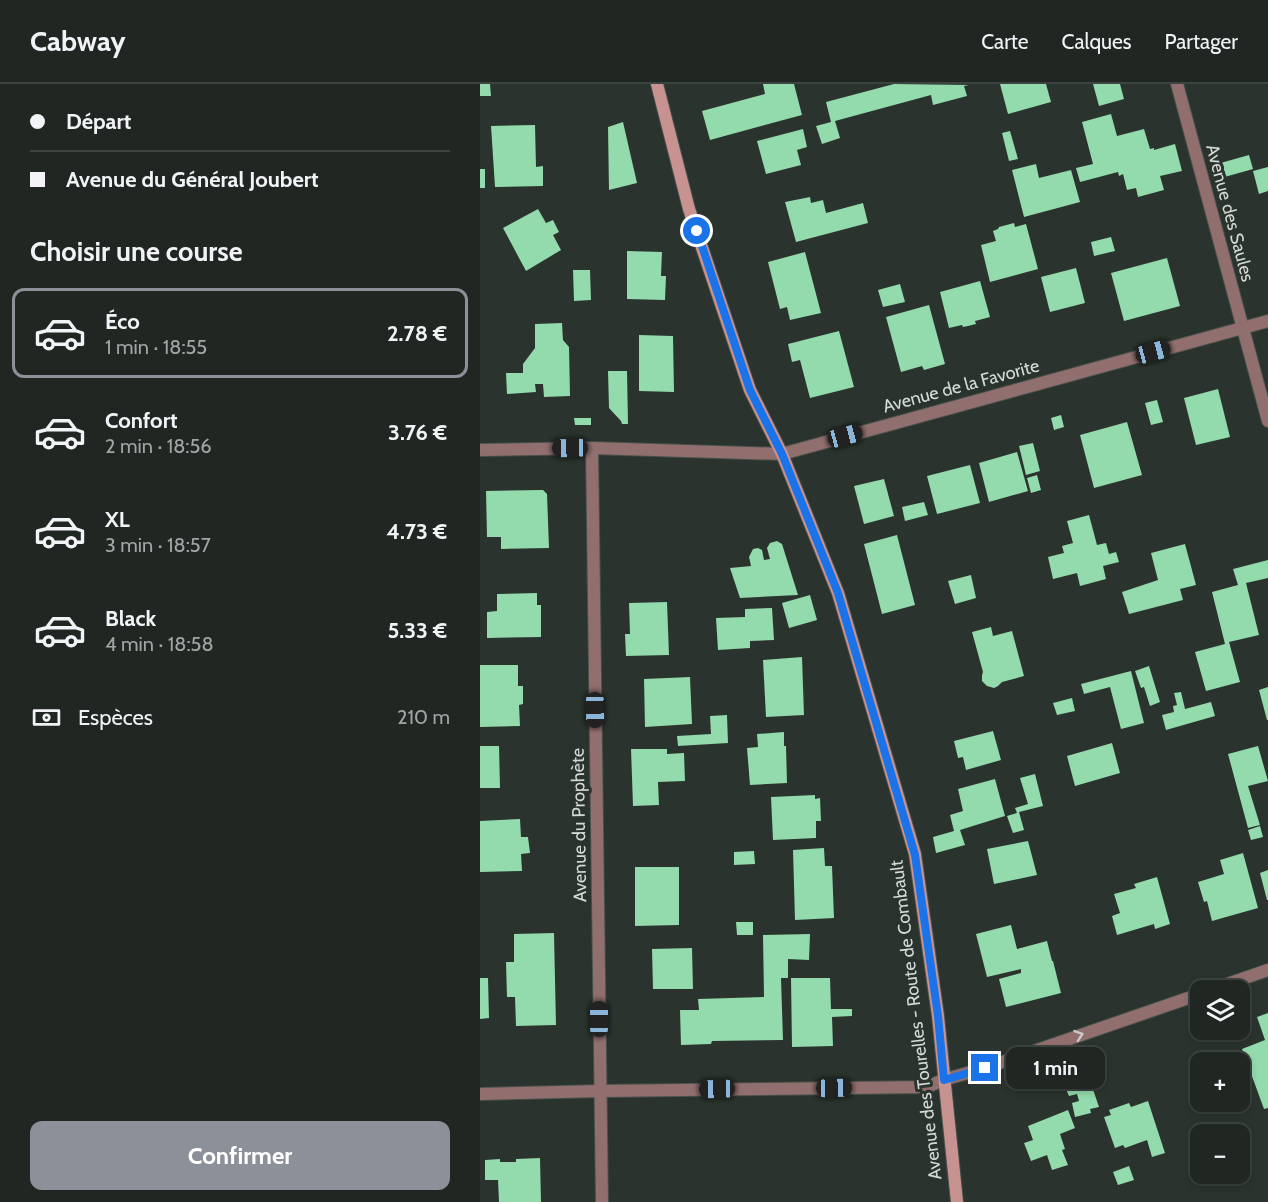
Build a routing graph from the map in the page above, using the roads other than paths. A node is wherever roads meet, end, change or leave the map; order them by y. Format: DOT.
graph roads {
  1 [pos="657,84"];
  2 [pos="1177,84"];
  3 [pos="1268,321"];
  4 [pos="1243,328"];
  5 [pos="1268,421"];
  6 [pos="592,448"];
  7 [pos="480,450"];
  8 [pos="782,454"];
  9 [pos="1268,970"];
  10 [pos="1239,980"];
  11 [pos="1190,997"];
  12 [pos="944,1080"];
  13 [pos="600,1091"];
  14 [pos="480,1094"];
  15 [pos="602,1202"];
  16 [pos="957,1202"];
  1 -- 8 [label="street, Avenue des Tourelles - Route de Combault"];
  2 -- 4 [label="street, Avenue des Saules"];
  3 -- 4 [label="street, Avenue de la Favorite"];
  4 -- 5 [label="street, Avenue des Saules"];
  4 -- 8 [label="street, Avenue de la Favorite"];
  6 -- 7 [label="street, Avenue de la Favorite"];
  6 -- 8 [label="street, Avenue de la Favorite"];
  6 -- 13 [label="street, Avenue du Prophète"];
  8 -- 12 [label="street, Avenue des Tourelles - Route de Combault"];
  9 -- 10 [label="street"];
  12 -- 11 [label="street, one-way"];
  12 -- 13 [label="street"];
  12 -- 16 [label="street, Avenue des Tourelles - Route de Combault"];
  13 -- 14 [label="street"];
  13 -- 15 [label="street, Avenue du Prophète"];
}
